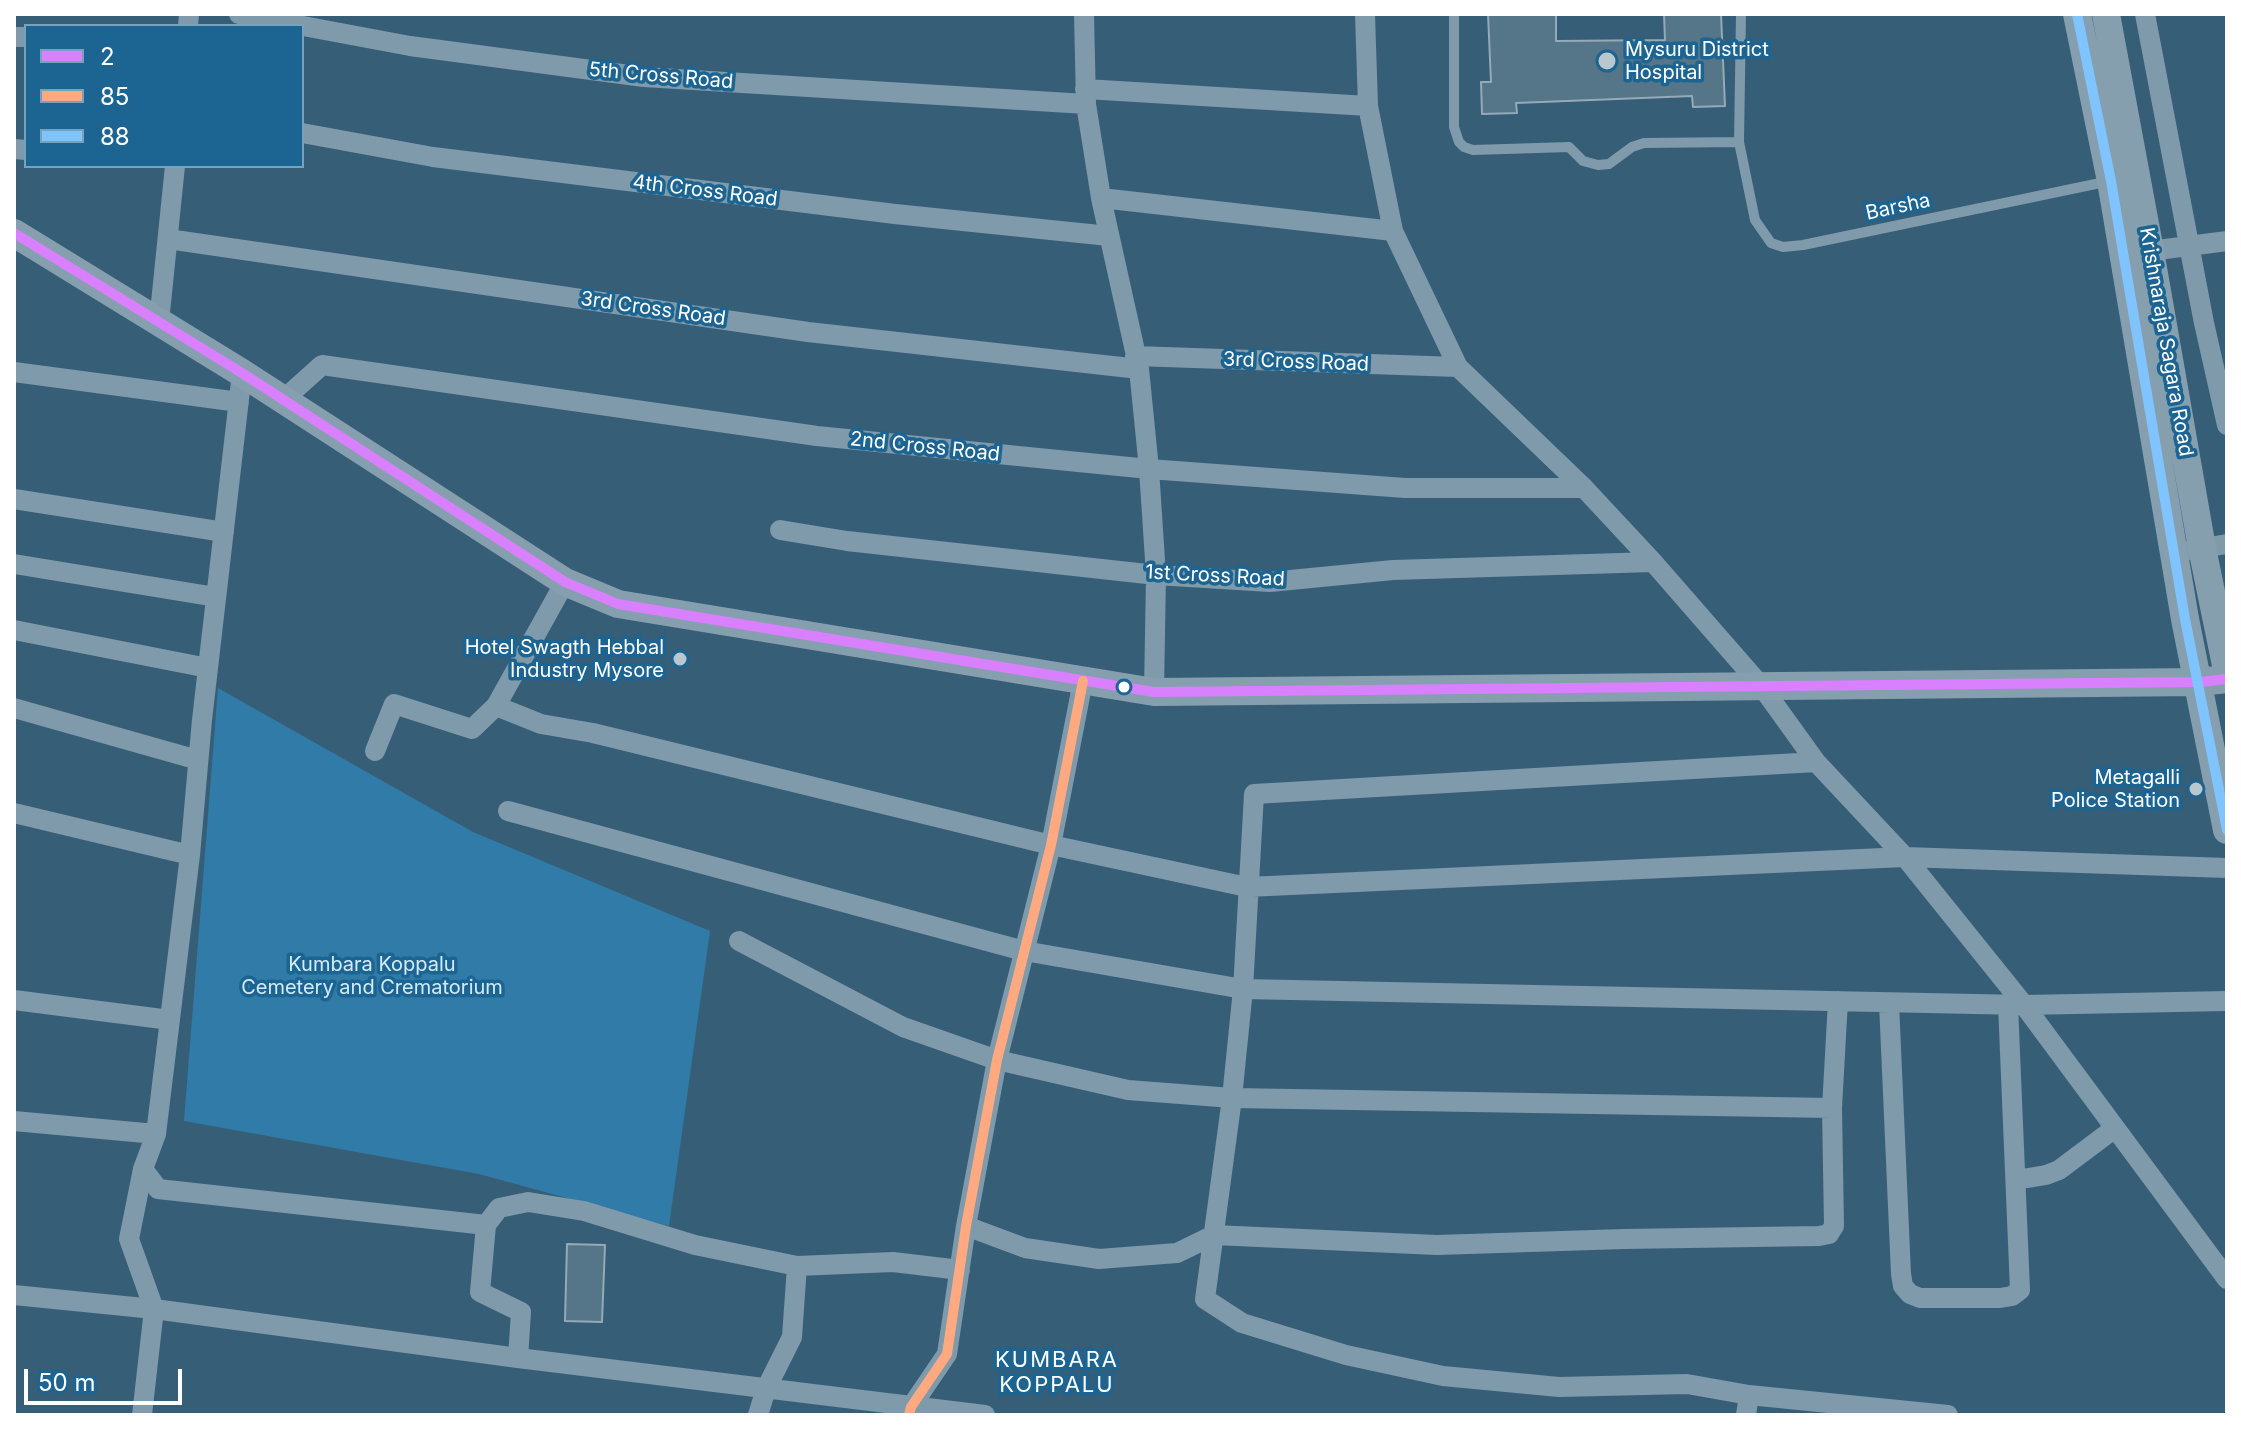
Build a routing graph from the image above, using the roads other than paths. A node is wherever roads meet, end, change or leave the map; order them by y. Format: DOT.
graph roads {
  1 [pos="239,14"];
  2 [pos="1084,14"];
  3 [pos="1365,14"];
  4 [pos="1454,14"];
  5 [pos="1741,14"];
  6 [pos="2077,14"];
  7 [pos="2106,14"];
  8 [pos="2145,14"];
  9 [pos="292,24"];
  10 [pos="304,26"];
  11 [pos="1086,97"];
  12 [pos="1368,106"];
  13 [pos="304,133"];
  14 [pos="1739,142"];
  15 [pos="175,168"];
  16 [pos="2124,178"];
  17 [pos="1101,198"];
  18 [pos="1393,231"];
  19 [pos="14,233"];
  20 [pos="1109,236"];
  21 [pos="168,239"];
  22 [pos="2227,241"];
  23 [pos="2191,246"];
  24 [pos="2150,251"];
  25 [pos="159,322"];
  26 [pos="1137,363"];
  27 [pos="1458,367"];
  28 [pos="14,372"];
  29 [pos="242,373"];
  30 [pos="283,400"];
  31 [pos="239,402"];
  32 [pos="2227,425"];
  33 [pos="1149,469"];
  34 [pos="1584,488"];
  35 [pos="14,499"];
  36 [pos="780,530"];
  37 [pos="224,532"];
  38 [pos="2201,548"];
  39 [pos="1653,562"];
  40 [pos="14,564"];
  41 [pos="1156,575"];
  42 [pos="565,582"];
  43 [pos="216,597"];
  44 [pos="14,630"];
  45 [pos="208,668"];
  46 [pos="2227,670"];
  47 [pos="2213,680"];
  48 [pos="1083,681"];
  49 [pos="1762,687"];
  50 [pos="1154,692"];
  51 [pos="496,706"];
  52 [pos="14,708"];
  53 [pos="375,751"];
  54 [pos="198,760"];
  55 [pos="1816,762"];
  56 [pos="508,811"];
  57 [pos="14,813"];
  58 [pos="2227,830"];
  59 [pos="1051,845"];
  60 [pos="190,855"];
  61 [pos="1905,857"];
  62 [pos="2227,868"];
  63 [pos="1247,887"];
  64 [pos="739,941"];
  65 [pos="1024,951"];
  66 [pos="1243,989"];
  67 [pos="14,1000"];
  68 [pos="1838,1001"];
  69 [pos="2227,1001"];
  70 [pos="1889,1003"];
  71 [pos="2016,1005"];
  72 [pos="170,1020"];
  73 [pos="997,1060"];
  74 [pos="1232,1098"];
  75 [pos="1832,1108"];
  76 [pos="14,1121"];
  77 [pos="2115,1128"];
  78 [pos="156,1134"];
  79 [pos="143,1169"];
  80 [pos="2016,1180"];
  81 [pos="486,1225"];
  82 [pos="966,1226"];
  83 [pos="1214,1235"];
  84 [pos="797,1266"];
  85 [pos="960,1270"];
  86 [pos="2227,1279"];
  87 [pos="14,1295"];
  88 [pos="154,1309"];
  89 [pos="518,1358"];
  90 [pos="766,1389"];
  91 [pos="1748,1405"];
  92 [pos="910,1411"];
  93 [pos="142,1415"];
  94 [pos="758,1415"];
  95 [pos="985,1415"];
  96 [pos="1948,1415"];
  1 -- 9 [label="street, 5th Cross Road"];
  2 -- 11 [label="street"];
  3 -- 12 [label="street"];
  4 -- 14 [label="lane"];
  5 -- 14 [label="lane, Barsha"];
  6 -- 16 [label="street, Krishnaraja Sagara Road"];
  7 -- 16 [label="street, Krishnaraja Sagara Road"];
  8 -- 23 [label="street"];
  10 -- 11 [label="street, 5th Cross Road"];
  11 -- 12 [label="street, 5th Cross Road"];
  11 -- 17 [label="street"];
  12 -- 18 [label="street"];
  13 -- 20 [label="street, 4th Cross Road"];
  14 -- 16 [label="lane, Barsha"];
  15 -- 21 [label="street"];
  16 -- 24 [label="street, Krishnaraja Sagara Road"];
  16 -- 38 [label="street, Krishnaraja Sagara Road"];
  17 -- 18 [label="street"];
  17 -- 20 [label="street"];
  18 -- 27 [label="street"];
  19 -- 25 [label="street"];
  20 -- 26 [label="street"];
  21 -- 25 [label="street"];
  21 -- 26 [label="street, 3rd Cross Road"];
  22 -- 23 [label="street"];
  23 -- 24 [label="street"];
  23 -- 32 [label="street"];
  24 -- 38 [label="street, Krishnaraja Sagara Road"];
  25 -- 29 [label="street"];
  26 -- 27 [label="street, 3rd Cross Road"];
  26 -- 33 [label="street"];
  27 -- 34 [label="street"];
  28 -- 31 [label="street"];
  29 -- 30 [label="street"];
  29 -- 31 [label="street"];
  30 -- 33 [label="street, 2nd Cross Road"];
  30 -- 42 [label="street"];
  31 -- 37 [label="street"];
  33 -- 34 [label="street, 2nd Cross Road"];
  33 -- 41 [label="street"];
  34 -- 39 [label="street"];
  35 -- 37 [label="street"];
  36 -- 41 [label="street, 1st Cross Road"];
  37 -- 43 [label="street"];
  38 -- 46 [label="street, Krishnaraja Sagara Road"];
  38 -- 47 [label="street, Krishnaraja Sagara Road"];
  39 -- 41 [label="street, 1st Cross Road"];
  39 -- 49 [label="street"];
  40 -- 43 [label="street"];
  41 -- 50 [label="street"];
  42 -- 48 [label="street"];
  42 -- 51 [label="street"];
  43 -- 45 [label="street"];
  44 -- 45 [label="street"];
  45 -- 54 [label="street"];
  47 -- 49 [label="street"];
  47 -- 58 [label="street, Krishnaraja Sagara Road"];
  48 -- 50 [label="street"];
  48 -- 59 [label="street"];
  49 -- 50 [label="street"];
  49 -- 55 [label="street"];
  51 -- 53 [label="street"];
  51 -- 59 [label="street"];
  52 -- 54 [label="street"];
  54 -- 60 [label="street"];
  55 -- 61 [label="street"];
  55 -- 63 [label="street"];
  56 -- 65 [label="street"];
  57 -- 60 [label="street"];
  59 -- 63 [label="street"];
  59 -- 65 [label="street"];
  60 -- 72 [label="street"];
  61 -- 62 [label="street"];
  61 -- 63 [label="street"];
  61 -- 71 [label="street"];
  63 -- 66 [label="street"];
  64 -- 73 [label="street"];
  65 -- 66 [label="street"];
  65 -- 73 [label="street"];
  66 -- 68 [label="street"];
  66 -- 74 [label="street"];
  67 -- 72 [label="street"];
  68 -- 70 [label="street"];
  68 -- 75 [label="street"];
  69 -- 71 [label="street"];
  70 -- 71 [label="street"];
  70 -- 80 [label="street"];
  71 -- 77 [label="street"];
  71 -- 80 [label="street"];
  72 -- 78 [label="street"];
  73 -- 74 [label="street"];
  73 -- 82 [label="street"];
  74 -- 75 [label="street"];
  74 -- 83 [label="street"];
  75 -- 83 [label="street"];
  76 -- 78 [label="street"];
  77 -- 80 [label="street"];
  77 -- 86 [label="street"];
  78 -- 79 [label="street"];
  79 -- 81 [label="street"];
  79 -- 88 [label="street"];
  81 -- 84 [label="street"];
  81 -- 89 [label="street"];
  82 -- 83 [label="street"];
  82 -- 85 [label="street"];
  83 -- 91 [label="street"];
  84 -- 85 [label="street"];
  84 -- 90 [label="street"];
  85 -- 92 [label="street"];
  87 -- 88 [label="street"];
  88 -- 89 [label="street"];
  88 -- 93 [label="street"];
  89 -- 90 [label="street"];
  90 -- 92 [label="street"];
  90 -- 94 [label="street"];
  91 -- 96 [label="street"];
  92 -- 95 [label="street"];
}
